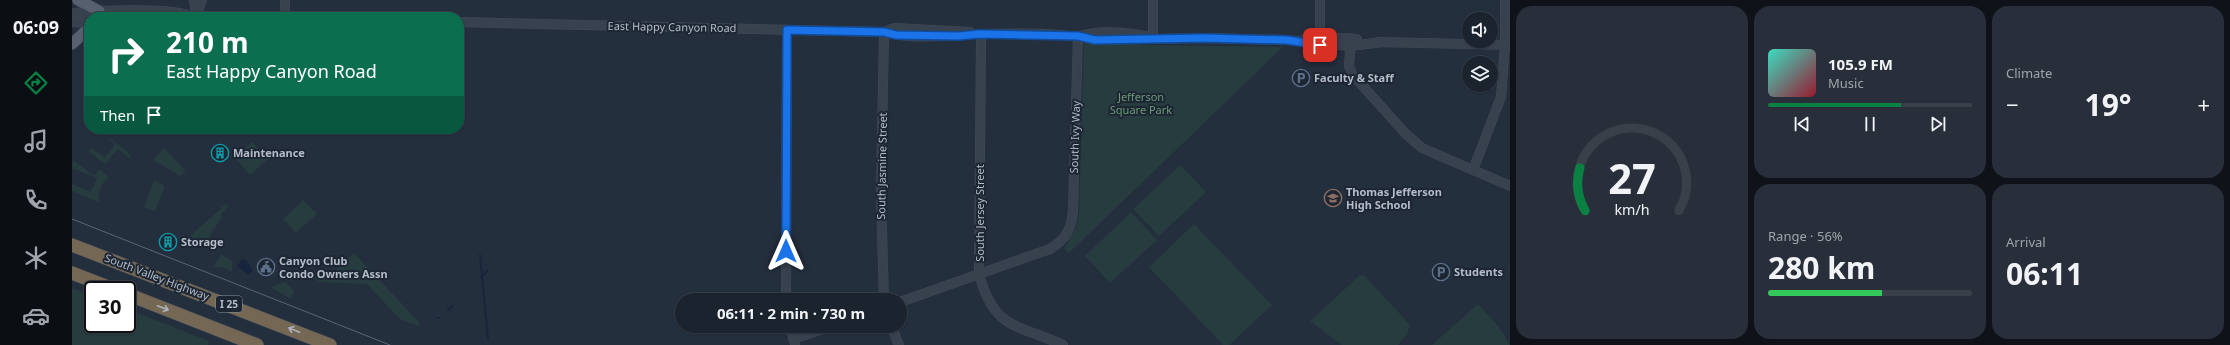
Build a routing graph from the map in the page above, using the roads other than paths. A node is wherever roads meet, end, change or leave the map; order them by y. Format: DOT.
graph roads {
  1 [pos="78,0"];
  2 [pos="194,0"];
  3 [pos="202,0"];
  4 [pos="285,0"];
  5 [pos="1153,0"];
  6 [pos="1320,0"];
  7 [pos="1505,0"];
  8 [pos="99,11"];
  9 [pos="84,12"];
  10 [pos="86,12"];
  11 [pos="174,12"];
  12 [pos="195,12"];
  13 [pos="198,12"];
  14 [pos="285,12"];
  15 [pos="72,13"];
  16 [pos="72,22"];
  17 [pos="464,22"];
  18 [pos="84,23"];
  19 [pos="787,30"];
  20 [pos="884,32"];
  21 [pos="84,33"];
  22 [pos="980,34"];
  23 [pos="1078,36"];
  24 [pos="1153,37"];
  25 [pos="1320,41"];
  26 [pos="1351,42"];
  27 [pos="72,44"];
  28 [pos="1508,45"];
  29 [pos="1473,170"];
  30 [pos="1510,186"];
  31 [pos="72,240"];
  32 [pos="72,245"];
  33 [pos="128,265"];
  34 [pos="72,273"];
  35 [pos="979,274"];
  36 [pos="93,281"];
  37 [pos="786,293"];
  38 [pos="884,293"];
  39 [pos="136,298"];
  40 [pos="907,300"];
  41 [pos="815,333"];
  42 [pos="893,333"];
  43 [pos="794,342"];
  44 [pos="257,345"];
  45 [pos="330,345"];
  46 [pos="898,345"];
  47 [pos="1063,345"];
  1 -- 8 [label="main road"];
  2 -- 12 [label="street"];
  3 -- 13 [label="street"];
  4 -- 14 [label="street"];
  5 -- 24 [label="street"];
  6 -- 25 [label="street"];
  7 -- 28 [label="street"];
  8 -- 10 [label="street"];
  8 -- 11 [label="street"];
  9 -- 15 [label="street"];
  16 -- 18 [label="street"];
  17 -- 19 [label="street, East Happy Canyon Road"];
  19 -- 20 [label="street, East Happy Canyon Road"];
  19 -- 37 [label="street"];
  20 -- 22 [label="street, East Happy Canyon Road"];
  20 -- 38 [label="street, South Jasmine Street"];
  21 -- 27 [label="main road"];
  22 -- 23 [label="street, East Happy Canyon Road"];
  22 -- 35 [label="street, South Jersey Street"];
  23 -- 24 [label="street, East Happy Canyon Road"];
  23 -- 35 [label="street, South Ivy Way"];
  24 -- 25 [label="street, East Happy Canyon Road"];
  25 -- 26 [label="street, East Happy Canyon Road"];
  26 -- 28 [label="street, East Happy Canyon Road"];
  26 -- 29 [label="street"];
  28 -- 29 [label="street"];
  29 -- 30 [label="street"];
  31 -- 33 [label="highway"];
  32 -- 33 [label="highway, South Valley Highway / I 25"];
  45 -- 33 [label="highway, South Valley Highway / I 25, one-way"];
  34 -- 36 [label="highway"];
  35 -- 40 [label="street"];
  35 -- 47 [label="street, South Jersey Street"];
  39 -- 44 [label="highway, I 25, one-way"];
  41 -- 43 [label="street"];
  42 -- 46 [label="street"];
}
